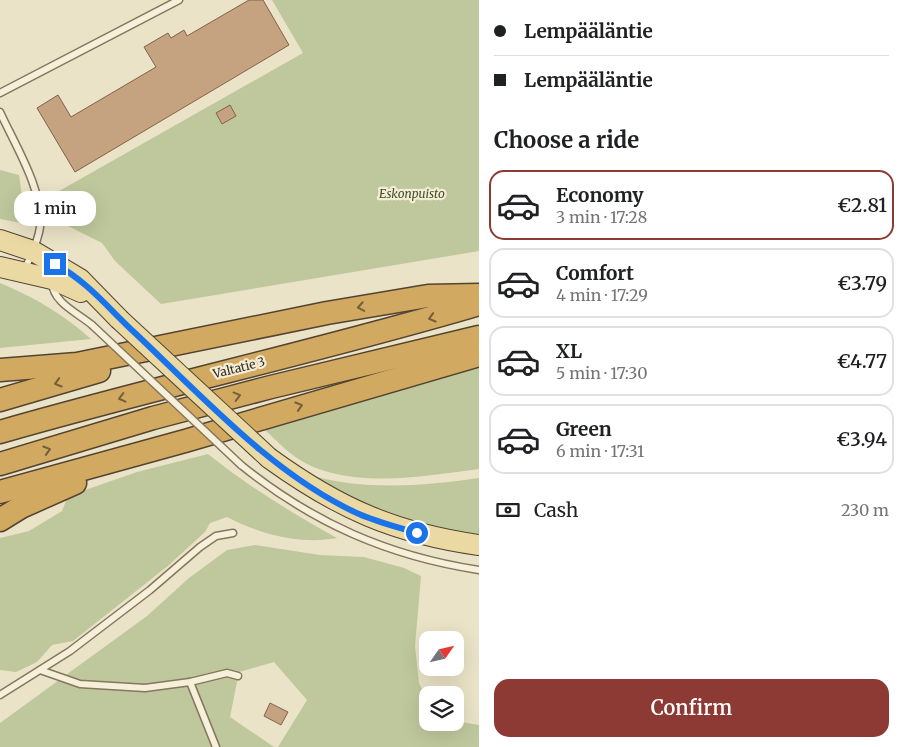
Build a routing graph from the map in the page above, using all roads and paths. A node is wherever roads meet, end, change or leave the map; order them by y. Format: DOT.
graph roads {
  1 [pos="178,0"];
  2 [pos="0,93"];
  3 [pos="0,112"];
  4 [pos="0,240"];
  5 [pos="33,251"];
  6 [pos="0,266"];
  7 [pos="24,272"];
  8 [pos="52,279"];
  9 [pos="479,295"];
  10 [pos="479,304"];
  11 [pos="120,319"];
  12 [pos="222,335"];
  13 [pos="479,337"];
  14 [pos="479,355"];
  15 [pos="0,370"];
  16 [pos="0,400"];
  17 [pos="0,432"];
  18 [pos="185,441"];
  19 [pos="0,464"];
  20 [pos="0,492"];
  21 [pos="0,520"];
  22 [pos="233,533"];
  23 [pos="479,546"];
  24 [pos="479,570"];
  25 [pos="40,670"];
  26 [pos="238,676"];
  27 [pos="190,682"];
  28 [pos="0,694"];
  29 [pos="216,747"];
  1 -- 2 [label="lane"];
  3 -- 5 [label="lane"];
  4 -- 5 [label="main road"];
  5 -- 7 [label="lane"];
  5 -- 11 [label="main road"];
  6 -- 7 [label="main road"];
  7 -- 8 [label="main road"];
  8 -- 11 [label="main road"];
  8 -- 24 [label="lane, bridge"];
  9 -- 12 [label="highway, one-way"];
  10 -- 17 [label="highway, Valtatie 3, one-way"];
  11 -- 23 [label="main road, bridge"];
  12 -- 15 [label="highway"];
  12 -- 16 [label="highway, one-way"];
  19 -- 13 [label="highway, Valtatie 3, one-way"];
  18 -- 14 [label="highway, one-way"];
  18 -- 20 [label="highway"];
  18 -- 21 [label="highway"];
  22 -- 25 [label="lane"];
  25 -- 27 [label="lane"];
  25 -- 28 [label="lane"];
  26 -- 27 [label="lane"];
  27 -- 29 [label="lane"];
}
